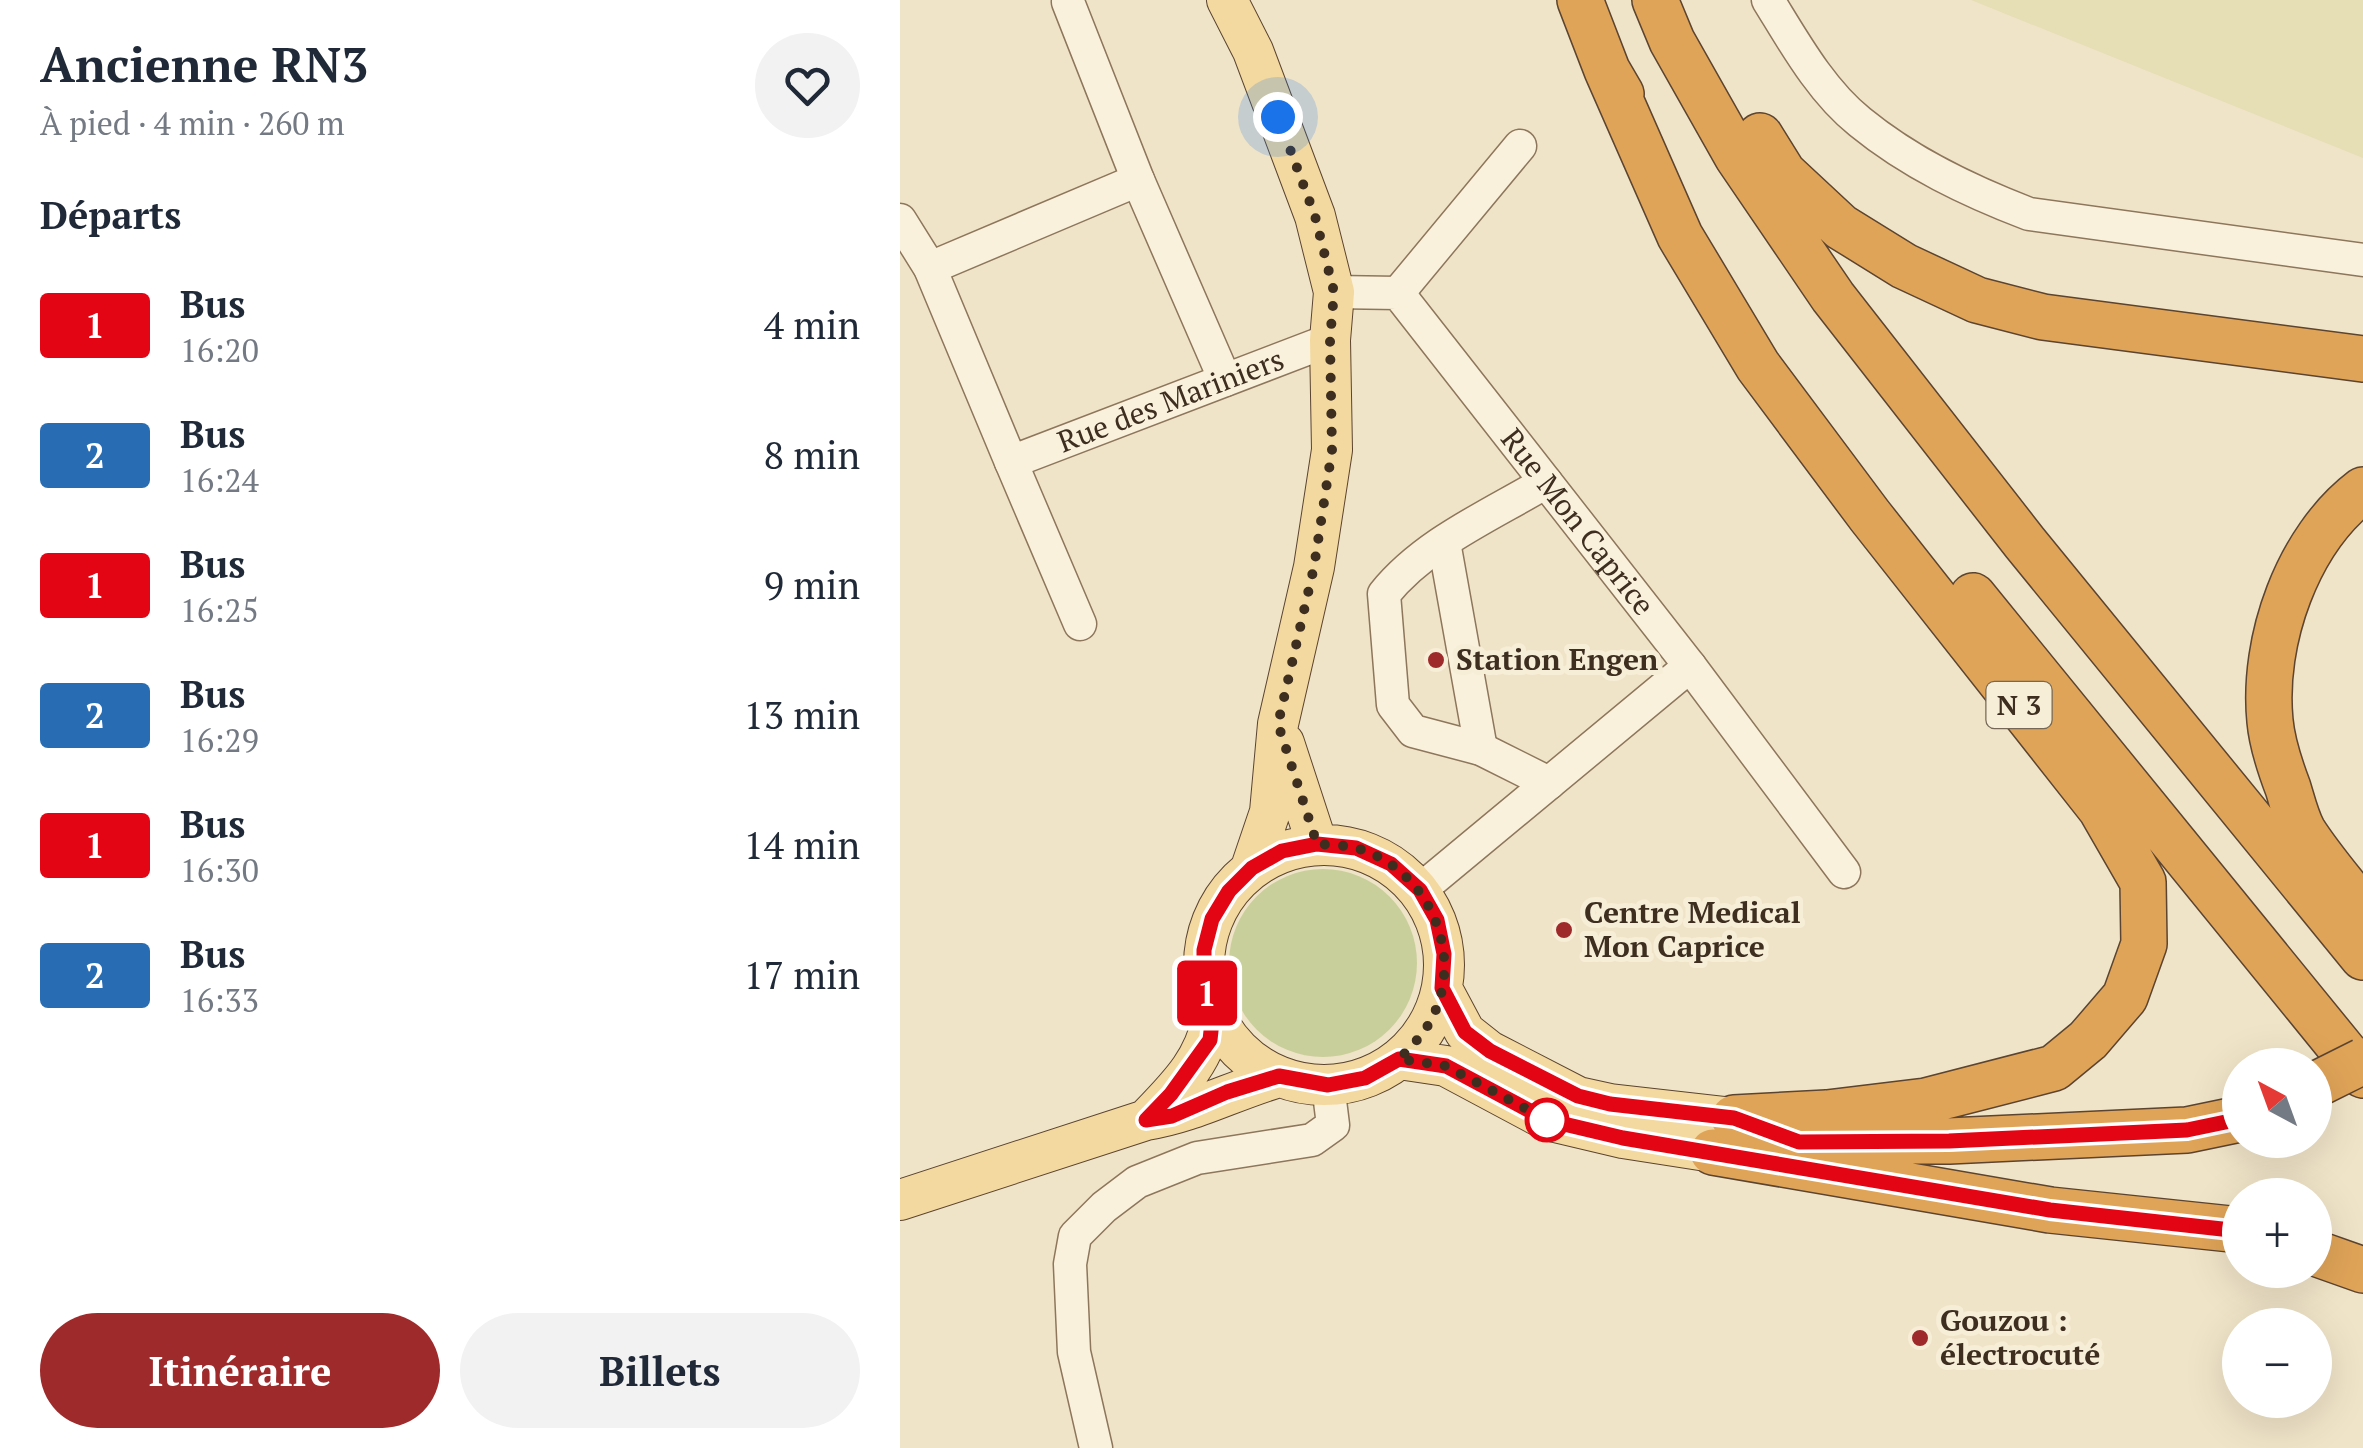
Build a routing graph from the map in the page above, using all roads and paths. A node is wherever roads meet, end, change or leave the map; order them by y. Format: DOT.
graph roads {
  1 [pos="1227,0"];
  2 [pos="1580,0"];
  3 [pos="1655,0"];
  4 [pos="1684,0"];
  5 [pos="1768,0"];
  6 [pos="1068,2"];
  7 [pos="1607,70"];
  8 [pos="1520,146"];
  9 [pos="1138,180"];
  10 [pos="900,220"];
  11 [pos="2363,260"];
  12 [pos="930,268"];
  13 [pos="1334,292"];
  14 [pos="1398,293"];
  15 [pos="1330,340"];
  16 [pos="2363,360"];
  17 [pos="1225,380"];
  18 [pos="1012,462"];
  19 [pos="1546,482"];
  20 [pos="2363,490"];
  21 [pos="1444,542"];
  22 [pos="1080,624"];
  23 [pos="1690,666"];
  24 [pos="1278,724"];
  25 [pos="1482,750"];
  26 [pos="1550,783"];
  27 [pos="1317,844"];
  28 [pos="1252,868"];
  29 [pos="1844,872"];
  30 [pos="1420,890"];
  31 [pos="2363,910"];
  32 [pos="2363,957"];
  33 [pos="1442,988"];
  34 [pos="1213,1013"];
  35 [pos="1399,1059"];
  36 [pos="2363,1061"];
  37 [pos="1279,1076"];
  38 [pos="2332,1076"];
  39 [pos="2363,1076"];
  40 [pos="1328,1085"];
  41 [pos="1146,1120"];
  42 [pos="2222,1123"];
  43 [pos="1723,1135"];
  44 [pos="900,1200"];
  45 [pos="2222,1228"];
  46 [pos="2332,1259"];
  47 [pos="2363,1270"];
  48 [pos="1096,1448"];
  1 -- 13 [label="main road"];
  2 -- 7 [label="highway, N 3"];
  3 -- 32 [label="highway"];
  4 -- 16 [label="highway"];
  5 -- 11 [label="street"];
  6 -- 9 [label="street"];
  7 -- 39 [label="highway, N 3"];
  7 -- 43 [label="highway, N 3"];
  8 -- 14 [label="street"];
  9 -- 12 [label="street"];
  9 -- 17 [label="street"];
  10 -- 12 [label="street"];
  12 -- 18 [label="street"];
  13 -- 14 [label="street"];
  13 -- 15 [label="main road"];
  14 -- 19 [label="street, Rue Mon Caprice"];
  15 -- 17 [label="street, Rue des Mariniers"];
  15 -- 24 [label="main road"];
  17 -- 18 [label="street, Rue des Mariniers"];
  18 -- 22 [label="street"];
  19 -- 21 [label="street"];
  19 -- 23 [label="street, Rue Mon Caprice"];
  20 -- 31 [label="highway"];
  21 -- 25 [label="street"];
  21 -- 25 [label="street"];
  23 -- 26 [label="street"];
  23 -- 29 [label="street, Rue Mon Caprice"];
  24 -- 27 [label="main road"];
  24 -- 28 [label="main road"];
  25 -- 26 [label="street"];
  26 -- 30 [label="street"];
  27 -- 28 [label="main road"];
  27 -- 30 [label="main road"];
  28 -- 34 [label="main road"];
  30 -- 33 [label="main road"];
  33 -- 35 [label="main road"];
  33 -- 43 [label="main road, N 3"];
  34 -- 37 [label="main road"];
  34 -- 41 [label="main road"];
  35 -- 40 [label="main road"];
  35 -- 43 [label="main road, N 3"];
  36 -- 38 [label="highway, bridge"];
  37 -- 40 [label="main road"];
  37 -- 41 [label="main road"];
  40 -- 48 [label="street"];
  41 -- 44 [label="main road"];
  42 -- 43 [label="highway, N 3"];
  43 -- 45 [label="highway, N 3"];
  46 -- 47 [label="highway"];
}
